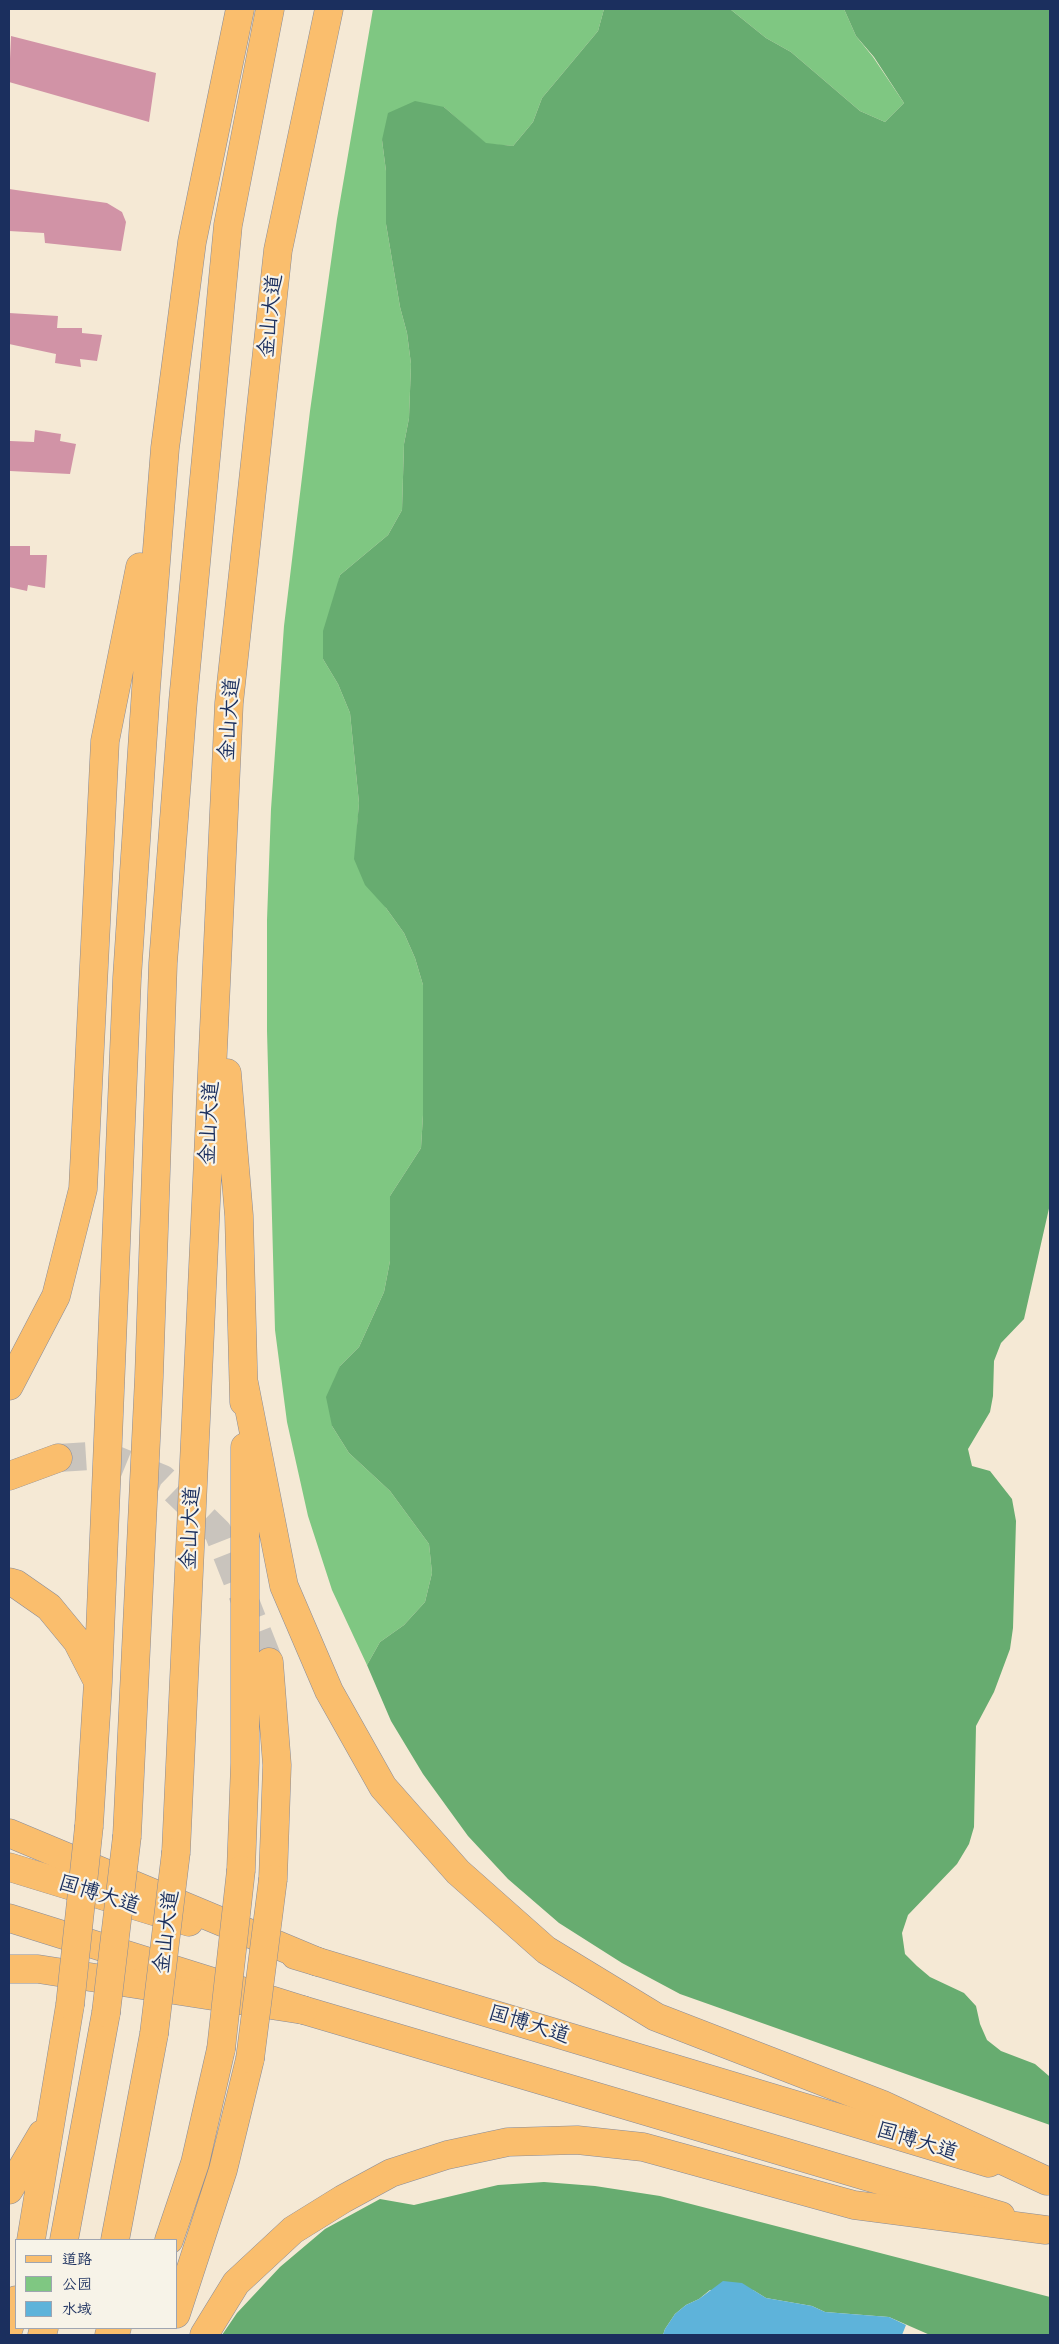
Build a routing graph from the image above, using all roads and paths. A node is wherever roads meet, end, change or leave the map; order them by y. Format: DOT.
graph roads {
  1 [pos="240,9"];
  2 [pos="270,9"];
  3 [pos="329,9"];
  4 [pos="165,448"];
  5 [pos="218,965"];
  6 [pos="244,1383"];
  7 [pos="9,1386"];
  8 [pos="58,1458"];
  9 [pos="9,1476"];
  10 [pos="9,1582"];
  11 [pos="269,1662"];
  12 [pos="98,1682"];
  13 [pos="9,1833"];
  14 [pos="9,1867"];
  15 [pos="9,1918"];
  16 [pos="318,1962"];
  17 [pos="9,1969"];
  18 [pos="303,2010"];
  19 [pos="54,2111"];
  20 [pos="1049,2181"];
  21 [pos="9,2190"];
  22 [pos="1048,2230"];
  23 [pos="170,2238"];
  24 [pos="31,2239"];
  25 [pos="64,2239"];
  26 [pos="115,2239"];
  27 [pos="15,2304"];
  28 [pos="178,2308"];
  29 [pos="9,2328"];
  30 [pos="204,2335"];
  1 -- 4 [label="main road"];
  2 -- 25 [label="main road, bridge"];
  3 -- 5 [label="main road, 金山大道"];
  4 -- 7 [label="main road"];
  4 -- 12 [label="main road"];
  5 -- 6 [label="main road"];
  5 -- 26 [label="main road, 金山大道, bridge"];
  6 -- 20 [label="main road"];
  6 -- 23 [label="main road, bridge"];
  8 -- 9 [label="main road"];
  10 -- 12 [label="main road"];
  11 -- 28 [label="main road, bridge"];
  12 -- 19 [label="main road, bridge"];
  13 -- 16 [label="main road"];
  14 -- 16 [label="main road, 国博大道"];
  15 -- 18 [label="main road"];
  16 -- 20 [label="main road, 国博大道"];
  17 -- 18 [label="main road"];
  18 -- 22 [label="main road"];
  19 -- 21 [label="main road"];
  19 -- 24 [label="main road"];
  22 -- 30 [label="main road"];
  27 -- 29 [label="main road"];
}
